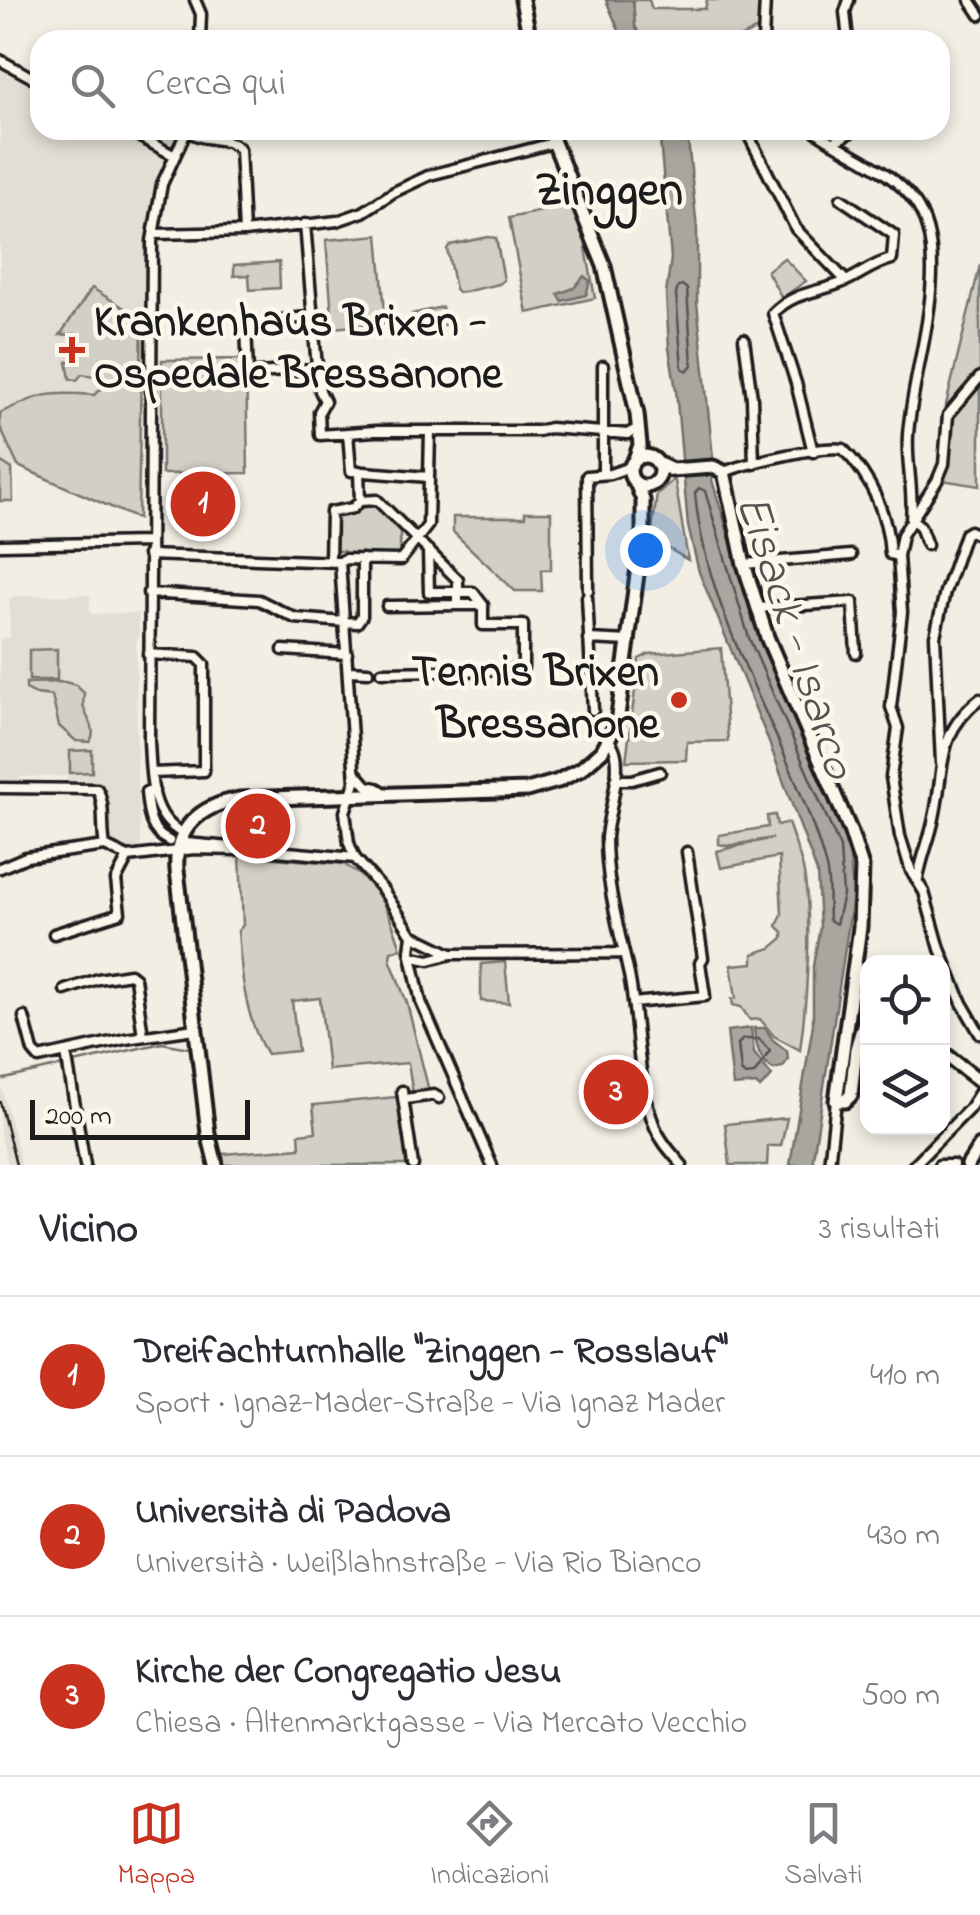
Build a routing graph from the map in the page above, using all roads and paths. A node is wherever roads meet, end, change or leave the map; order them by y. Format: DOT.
graph roads {
  1 [pos="197,0"];
  2 [pos="522,0"];
  3 [pos="765,0"];
  4 [pos="849,0"];
  5 [pos="970,0"];
  6 [pos="980,15"];
  7 [pos="201,30"];
  8 [pos="528,30"];
  9 [pos="764,30"];
  10 [pos="847,30"];
  11 [pos="0,60"];
  12 [pos="30,76"];
  13 [pos="145,140"];
  14 [pos="183,140"];
  15 [pos="219,140"];
  16 [pos="539,140"];
  17 [pos="553,140"];
  18 [pos="751,140"];
  19 [pos="829,140"];
  20 [pos="839,140"];
  21 [pos="834,143"];
  22 [pos="175,156"];
  23 [pos="841,199"];
  24 [pos="305,224"];
  25 [pos="244,232"];
  26 [pos="154,234"];
  27 [pos="846,281"];
  28 [pos="313,316"];
  29 [pos="744,340"];
  30 [pos="602,366"];
  31 [pos="319,368"];
  32 [pos="980,377"];
  33 [pos="637,414"];
  34 [pos="434,429"];
  35 [pos="634,431"];
  36 [pos="348,433"];
  37 [pos="602,434"];
  38 [pos="813,452"];
  39 [pos="655,460"];
  40 [pos="754,464"];
  41 [pos="675,470"];
  42 [pos="719,470"];
  43 [pos="359,472"];
  44 [pos="634,472"];
  45 [pos="606,474"];
  46 [pos="429,476"];
  47 [pos="656,480"];
  48 [pos="360,501"];
  49 [pos="910,519"];
  50 [pos="643,530"];
  51 [pos="980,536"];
  52 [pos="416,540"];
  53 [pos="148,542"];
  54 [pos="0,545"];
  55 [pos="927,545"];
  56 [pos="428,550"];
  57 [pos="851,555"];
  58 [pos="148,556"];
  59 [pos="898,556"];
  60 [pos="362,559"];
  61 [pos="330,560"];
  62 [pos="340,562"];
  63 [pos="744,564"];
  64 [pos="458,592"];
  65 [pos="148,593"];
  66 [pos="458,605"];
  67 [pos="483,605"];
  68 [pos="387,606"];
  69 [pos="757,608"];
  70 [pos="343,623"];
  71 [pos="588,640"];
  72 [pos="630,641"];
  73 [pos="283,650"];
  74 [pos="856,653"];
  75 [pos="148,654"];
  76 [pos="347,654"];
  77 [pos="349,671"];
  78 [pos="368,672"];
  79 [pos="382,672"];
  80 [pos="980,699"];
  81 [pos="593,710"];
  82 [pos="609,741"];
  83 [pos="940,763"];
  84 [pos="354,770"];
  85 [pos="660,772"];
  86 [pos="151,773"];
  87 [pos="615,780"];
  88 [pos="0,788"];
  89 [pos="154,791"];
  90 [pos="387,794"];
  91 [pos="352,795"];
  92 [pos="168,841"];
  93 [pos="182,843"];
  94 [pos="104,846"];
  95 [pos="687,852"];
  96 [pos="128,857"];
  97 [pos="355,858"];
  98 [pos="0,868"];
  99 [pos="918,879"];
  100 [pos="54,934"];
  101 [pos="412,935"];
  102 [pos="622,953"];
  103 [pos="451,954"];
  104 [pos="414,957"];
  105 [pos="64,990"];
  106 [pos="632,1003"];
  107 [pos="24,1017"];
  108 [pos="195,1029"];
  109 [pos="980,1034"];
  110 [pos="860,1035"];
  111 [pos="142,1036"];
  112 [pos="950,1058"];
  113 [pos="67,1060"];
  114 [pos="980,1081"];
  115 [pos="438,1098"];
  116 [pos="836,1102"];
  117 [pos="980,1146"];
  118 [pos="210,1147"];
  119 [pos="85,1165"];
  120 [pos="204,1165"];
  121 [pos="216,1165"];
  122 [pos="413,1165"];
  123 [pos="492,1165"];
  124 [pos="682,1165"];
  125 [pos="828,1165"];
  126 [pos="914,1165"];
  127 [pos="940,1165"];
  128 [pos="954,1165"];
  129 [pos="968,1165"];
  1 -- 7 [label="street"];
  2 -- 8 [label="main road"];
  3 -- 9 [label="street"];
  4 -- 10 [label="street"];
  5 -- 6 [label="street"];
  11 -- 12 [label="street"];
  13 -- 22 [label="street"];
  14 -- 22 [label="street"];
  15 -- 25 [label="street"];
  16 -- 24 [label="street"];
  17 -- 33 [label="main road"];
  18 -- 27 [label="street"];
  19 -- 21 [label="street"];
  20 -- 21 [label="street"];
  21 -- 49 [label="street"];
  22 -- 26 [label="street"];
  23 -- 27 [label="street"];
  24 -- 25 [label="street"];
  24 -- 28 [label="street"];
  25 -- 26 [label="street"];
  26 -- 53 [label="street"];
  27 -- 38 [label="street"];
  28 -- 31 [label="street"];
  28 -- 31 [label="street"];
  29 -- 40 [label="street"];
  30 -- 37 [label="street"];
  31 -- 36 [label="street"];
  32 -- 49 [label="street"];
  33 -- 39 [label="main road"];
  33 -- 44 [label="main road"];
  34 -- 36 [label="street"];
  34 -- 37 [label="street"];
  34 -- 46 [label="street"];
  35 -- 37 [label="street"];
  36 -- 43 [label="street"];
  37 -- 45 [label="street"];
  38 -- 40 [label="street"];
  38 -- 59 [label="street"];
  39 -- 41 [label="main road"];
  39 -- 44 [label="main road"];
  39 -- 47 [label="main road"];
  40 -- 42 [label="street"];
  41 -- 42 [label="main road"];
  41 -- 47 [label="main road"];
  42 -- 63 [label="main road"];
  43 -- 46 [label="street"];
  43 -- 48 [label="street"];
  44 -- 45 [label="street"];
  44 -- 47 [label="main road"];
  44 -- 50 [label="main road"];
  45 -- 71 [label="street"];
  46 -- 52 [label="street"];
  47 -- 50 [label="main road"];
  48 -- 52 [label="street"];
  48 -- 61 [label="street"];
  49 -- 55 [label="street"];
  49 -- 59 [label="street"];
  50 -- 72 [label="main road"];
  51 -- 83 [label="street"];
  52 -- 56 [label="street"];
  52 -- 60 [label="street"];
  53 -- 54 [label="street"];
  53 -- 58 [label="street"];
  56 -- 64 [label="street"];
  56 -- 64 [label="street"];
  57 -- 63 [label="street"];
  58 -- 61 [label="street"];
  58 -- 65 [label="street"];
  59 -- 99 [label="street"];
  60 -- 62 [label="street"];
  60 -- 70 [label="street"];
  61 -- 62 [label="street"];
  62 -- 70 [label="street"];
  63 -- 69 [label="main road"];
  64 -- 66 [label="street"];
  64 -- 67 [label="street"];
  65 -- 70 [label="street"];
  65 -- 75 [label="street"];
  66 -- 67 [label="street"];
  66 -- 68 [label="street"];
  67 -- 79 [label="street"];
  69 -- 74 [label="street"];
  69 -- 116 [label="main road"];
  70 -- 76 [label="street"];
  71 -- 72 [label="street"];
  71 -- 81 [label="street"];
  72 -- 82 [label="main road"];
  73 -- 76 [label="street"];
  75 -- 86 [label="street"];
  75 -- 86 [label="street"];
  76 -- 77 [label="street"];
  77 -- 78 [label="street"];
  77 -- 84 [label="street"];
  80 -- 83 [label="street"];
  82 -- 87 [label="street"];
  82 -- 90 [label="main road"];
  83 -- 99 [label="street"];
  84 -- 90 [label="street"];
  84 -- 91 [label="street"];
  85 -- 87 [label="street"];
  86 -- 89 [label="street"];
  87 -- 102 [label="street"];
  88 -- 94 [label="street"];
  89 -- 92 [label="street"];
  89 -- 93 [label="street"];
  90 -- 91 [label="main road"];
  91 -- 93 [label="main road"];
  91 -- 97 [label="street"];
  93 -- 96 [label="street"];
  93 -- 97 [label="street"];
  93 -- 108 [label="main road"];
  94 -- 96 [label="street"];
  94 -- 98 [label="street"];
  95 -- 106 [label="street"];
  96 -- 100 [label="street"];
  97 -- 101 [label="street"];
  99 -- 109 [label="street"];
  101 -- 103 [label="street"];
  101 -- 104 [label="street"];
  102 -- 103 [label="street"];
  102 -- 106 [label="street"];
  103 -- 104 [label="street"];
  104 -- 123 [label="street"];
  105 -- 111 [label="street"];
  106 -- 124 [label="street"];
  107 -- 113 [label="street"];
  108 -- 111 [label="street"];
  108 -- 118 [label="main road"];
  110 -- 116 [label="main road"];
  111 -- 113 [label="street"];
  112 -- 114 [label="main road"];
  113 -- 119 [label="street"];
  114 -- 126 [label="street"];
  115 -- 122 [label="street"];
  116 -- 125 [label="street"];
  117 -- 129 [label="main road"];
  118 -- 120 [label="main road"];
  118 -- 121 [label="main road"];
  127 -- 128 [label="street"];
}
